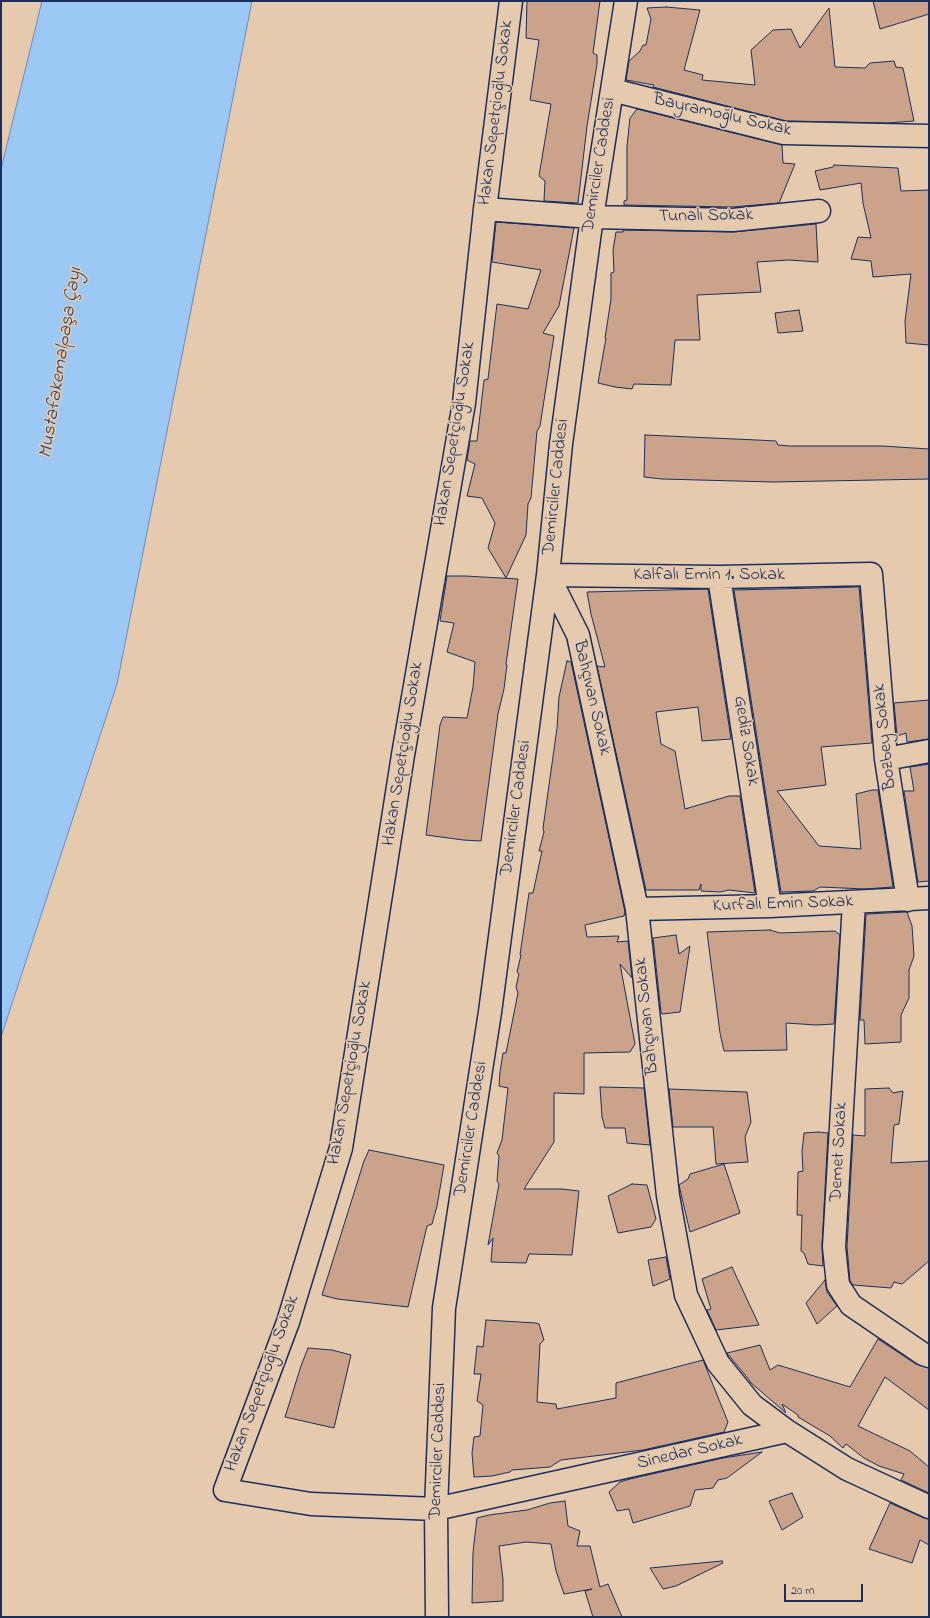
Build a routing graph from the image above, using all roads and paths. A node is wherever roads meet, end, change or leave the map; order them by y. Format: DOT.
graph roads {
  1 [pos="511,1"];
  2 [pos="626,1"];
  3 [pos="612,90"];
  4 [pos="929,136"];
  5 [pos="485,209"];
  6 [pos="819,211"];
  7 [pos="592,217"];
  8 [pos="871,574"];
  9 [pos="548,575"];
  10 [pos="719,576"];
  11 [pos="929,751"];
  12 [pos="886,759"];
  13 [pos="918,899"];
  14 [pos="854,902"];
  15 [pos="770,906"];
  16 [pos="637,909"];
  17 [pos="929,1356"];
  18 [pos="787,1431"];
  19 [pos="224,1490"];
  20 [pos="929,1507"];
  21 [pos="436,1509"];
  22 [pos="437,1617"];
  1 -- 5 [label="street, Hakan Sepetçioğlu Sokak"];
  2 -- 3 [label="street, Demirciler Caddesi"];
  3 -- 4 [label="street, Bayramoğlu Sokak"];
  3 -- 7 [label="street, Demirciler Caddesi"];
  5 -- 7 [label="street, Tunalı Sokak"];
  5 -- 19 [label="street, Hakan Sepetçioğlu Sokak"];
  6 -- 7 [label="street, Tunalı Sokak"];
  7 -- 9 [label="street, Demirciler Caddesi"];
  8 -- 10 [label="street, Kalfalı Emin 1. Sokak"];
  8 -- 12 [label="street, Bozbey Sokak"];
  9 -- 10 [label="street, Kalfalı Emin 1. Sokak"];
  9 -- 16 [label="street, Bahçıvan Sokak"];
  9 -- 21 [label="street, Demirciler Caddesi"];
  10 -- 15 [label="street, Gediz Sokak"];
  11 -- 12 [label="street"];
  12 -- 13 [label="street, Bozbey Sokak"];
  13 -- 14 [label="street, Kurfalı Emin Sokak"];
  14 -- 15 [label="street, Kurfalı Emin Sokak"];
  14 -- 17 [label="street, Demet Sokak"];
  15 -- 16 [label="street, Kurfalı Emin Sokak"];
  16 -- 18 [label="street, Bahçıvan Sokak"];
  18 -- 20 [label="street"];
  18 -- 21 [label="street, Sinedar Sokak"];
  19 -- 21 [label="street, Sinedar Sokak"];
  21 -- 22 [label="street, Demirciler Caddesi"];
}
